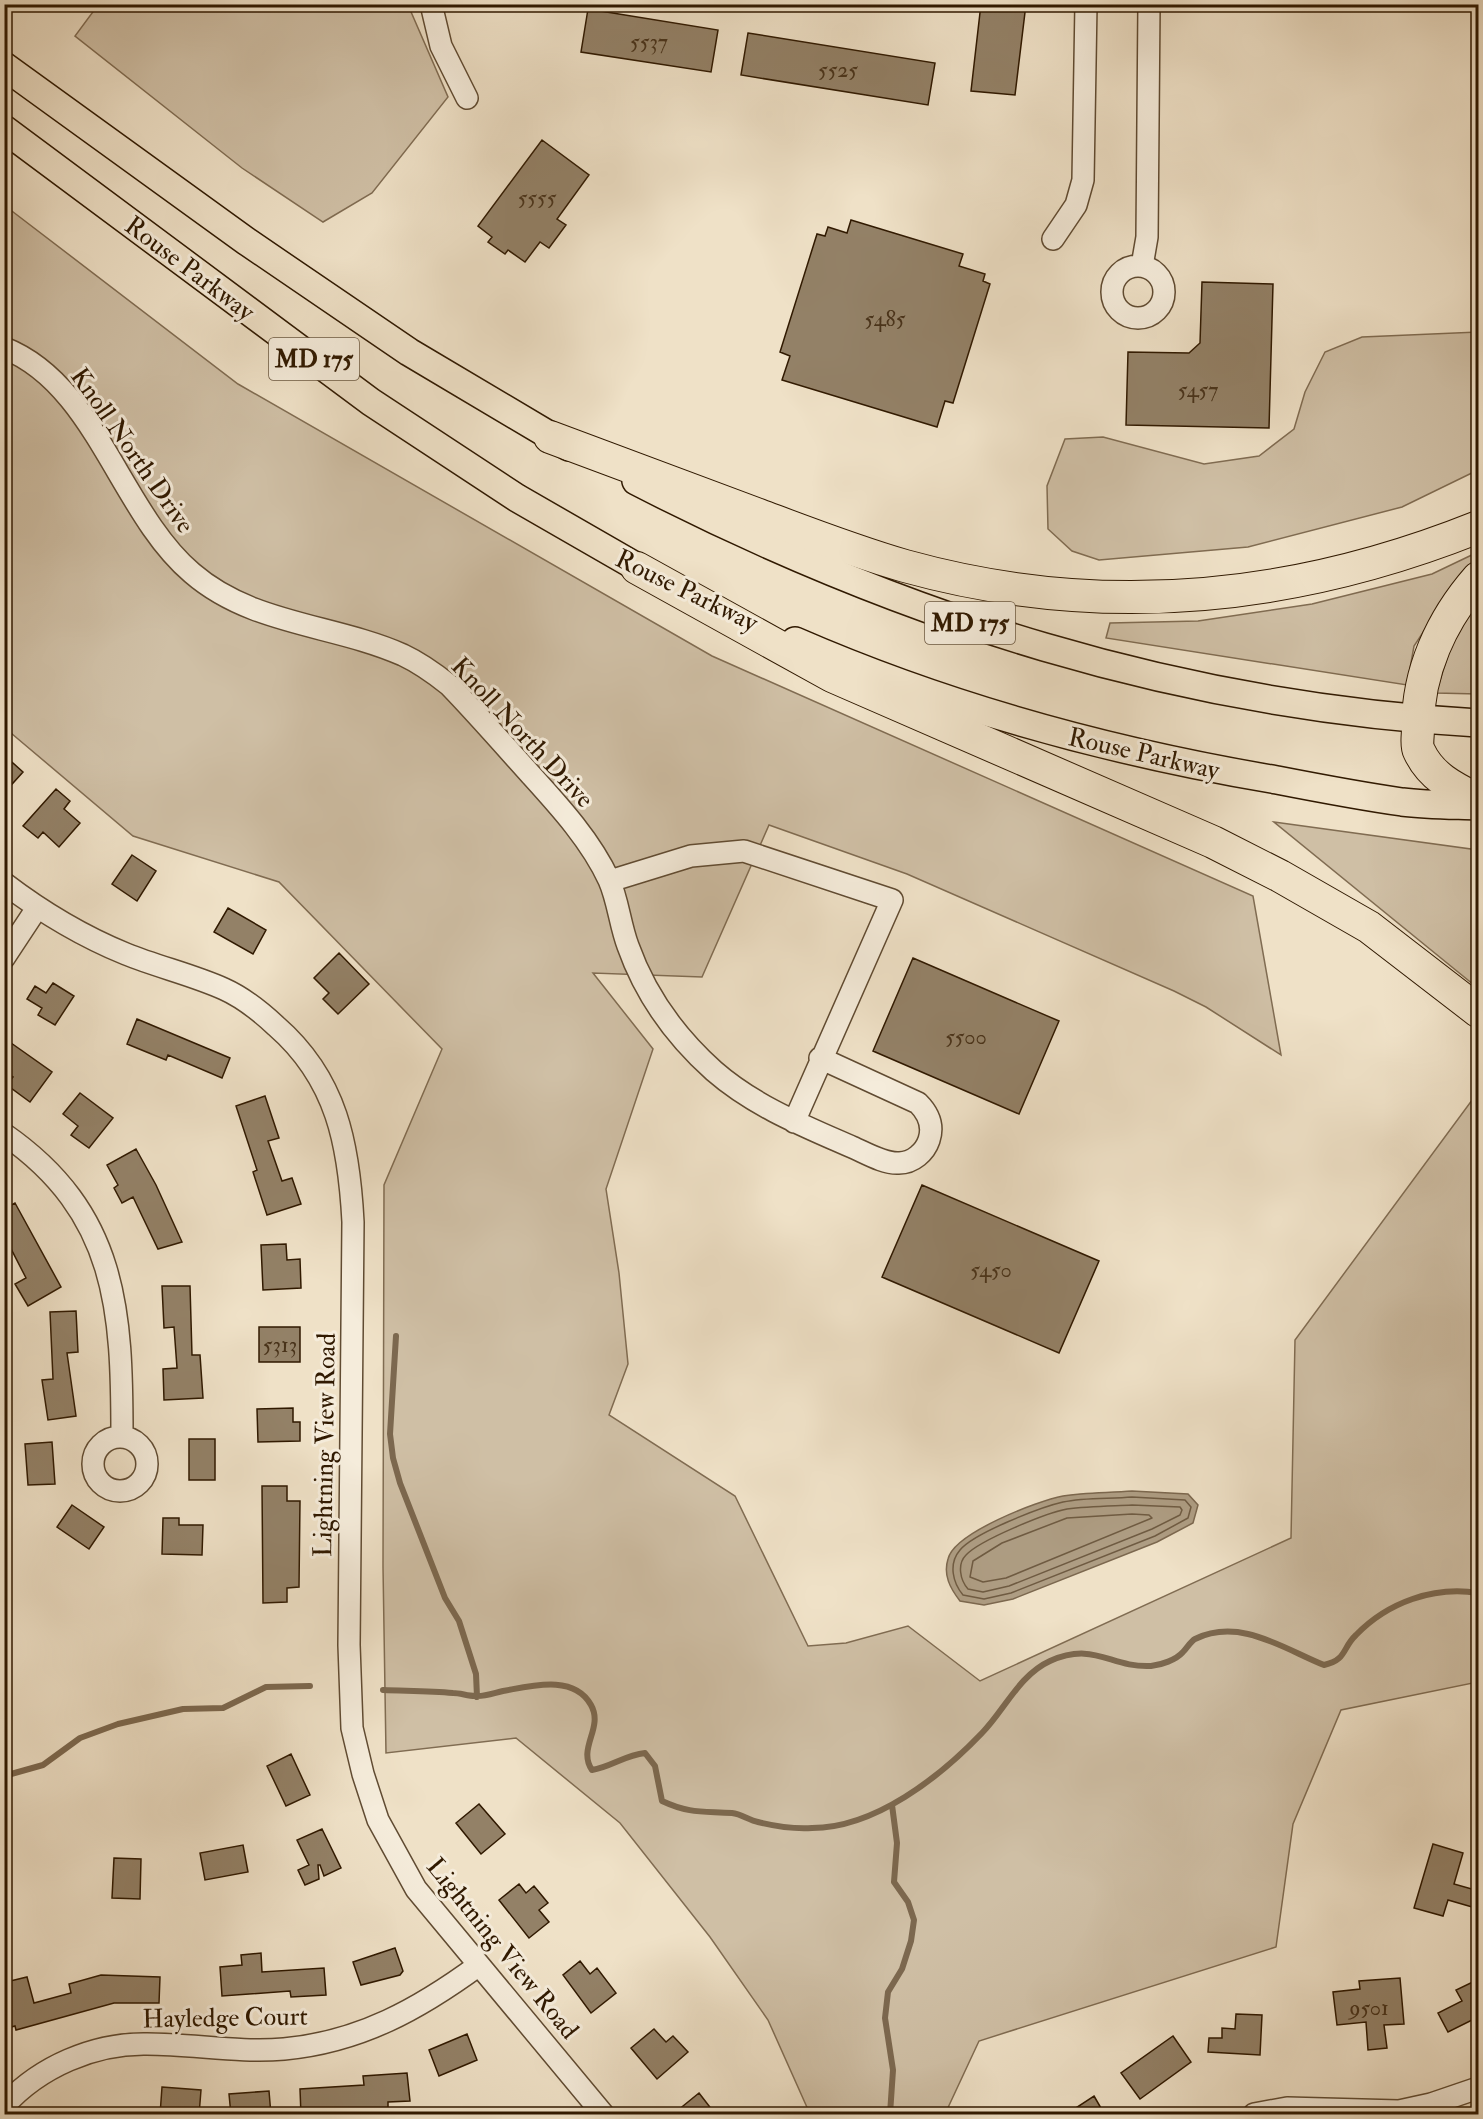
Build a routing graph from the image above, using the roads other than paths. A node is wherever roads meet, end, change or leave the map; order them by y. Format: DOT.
graph roads {
  1 [pos="431,4"];
  2 [pos="1086,4"];
  3 [pos="1149,4"];
  4 [pos="6,66"];
  5 [pos="467,98"];
  6 [pos="4,129"];
  7 [pos="1053,240"];
  8 [pos="1142,266"];
  9 [pos="4,348"];
  10 [pos="550,437"];
  11 [pos="1479,527"];
  12 [pos="637,568"];
  13 [pos="1479,578"];
  14 [pos="1418,720"];
  15 [pos="1479,723"];
  16 [pos="1479,800"];
  17 [pos="1479,806"];
  18 [pos="610,881"];
  19 [pos="4,884"];
  20 [pos="37,908"];
  21 [pos="4,958"];
  22 [pos="1479,1011"];
  23 [pos="820,1058"];
  24 [pos="794,1122"];
  25 [pos="4,1134"];
  26 [pos="122,1437"];
  27 [pos="479,1965"];
  28 [pos="1479,2088"];
  29 [pos="4,2106"];
  30 [pos="603,2115"];
  31 [pos="1254,2115"];
  1 -- 5 [label="street"];
  2 -- 7 [label="street"];
  3 -- 8 [label="street"];
  4 -- 10 [label="main road, Rouse Parkway / MD 175"];
  6 -- 12 [label="main road, Rouse Parkway / MD 175"];
  9 -- 18 [label="street, Knoll North Drive"];
  10 -- 11 [label="highway"];
  10 -- 14 [label="main road, Rouse Parkway / MD 175"];
  12 -- 17 [label="main road, Rouse Parkway / MD 175"];
  12 -- 22 [label="highway"];
  13 -- 14 [label="highway"];
  14 -- 15 [label="main road, Rouse Parkway / MD 175"];
  14 -- 16 [label="highway"];
  18 -- 23 [label="street"];
  18 -- 24 [label="street, Knoll North Drive"];
  19 -- 20 [label="street, Lightning View Road"];
  20 -- 21 [label="street"];
  20 -- 27 [label="street, Lightning View Road"];
  23 -- 24 [label="street"];
  23 -- 24 [label="street, Knoll North Drive"];
  25 -- 26 [label="street"];
  27 -- 29 [label="street, Hayledge Court"];
  27 -- 30 [label="street, Lightning View Road"];
  28 -- 31 [label="street"];
}
